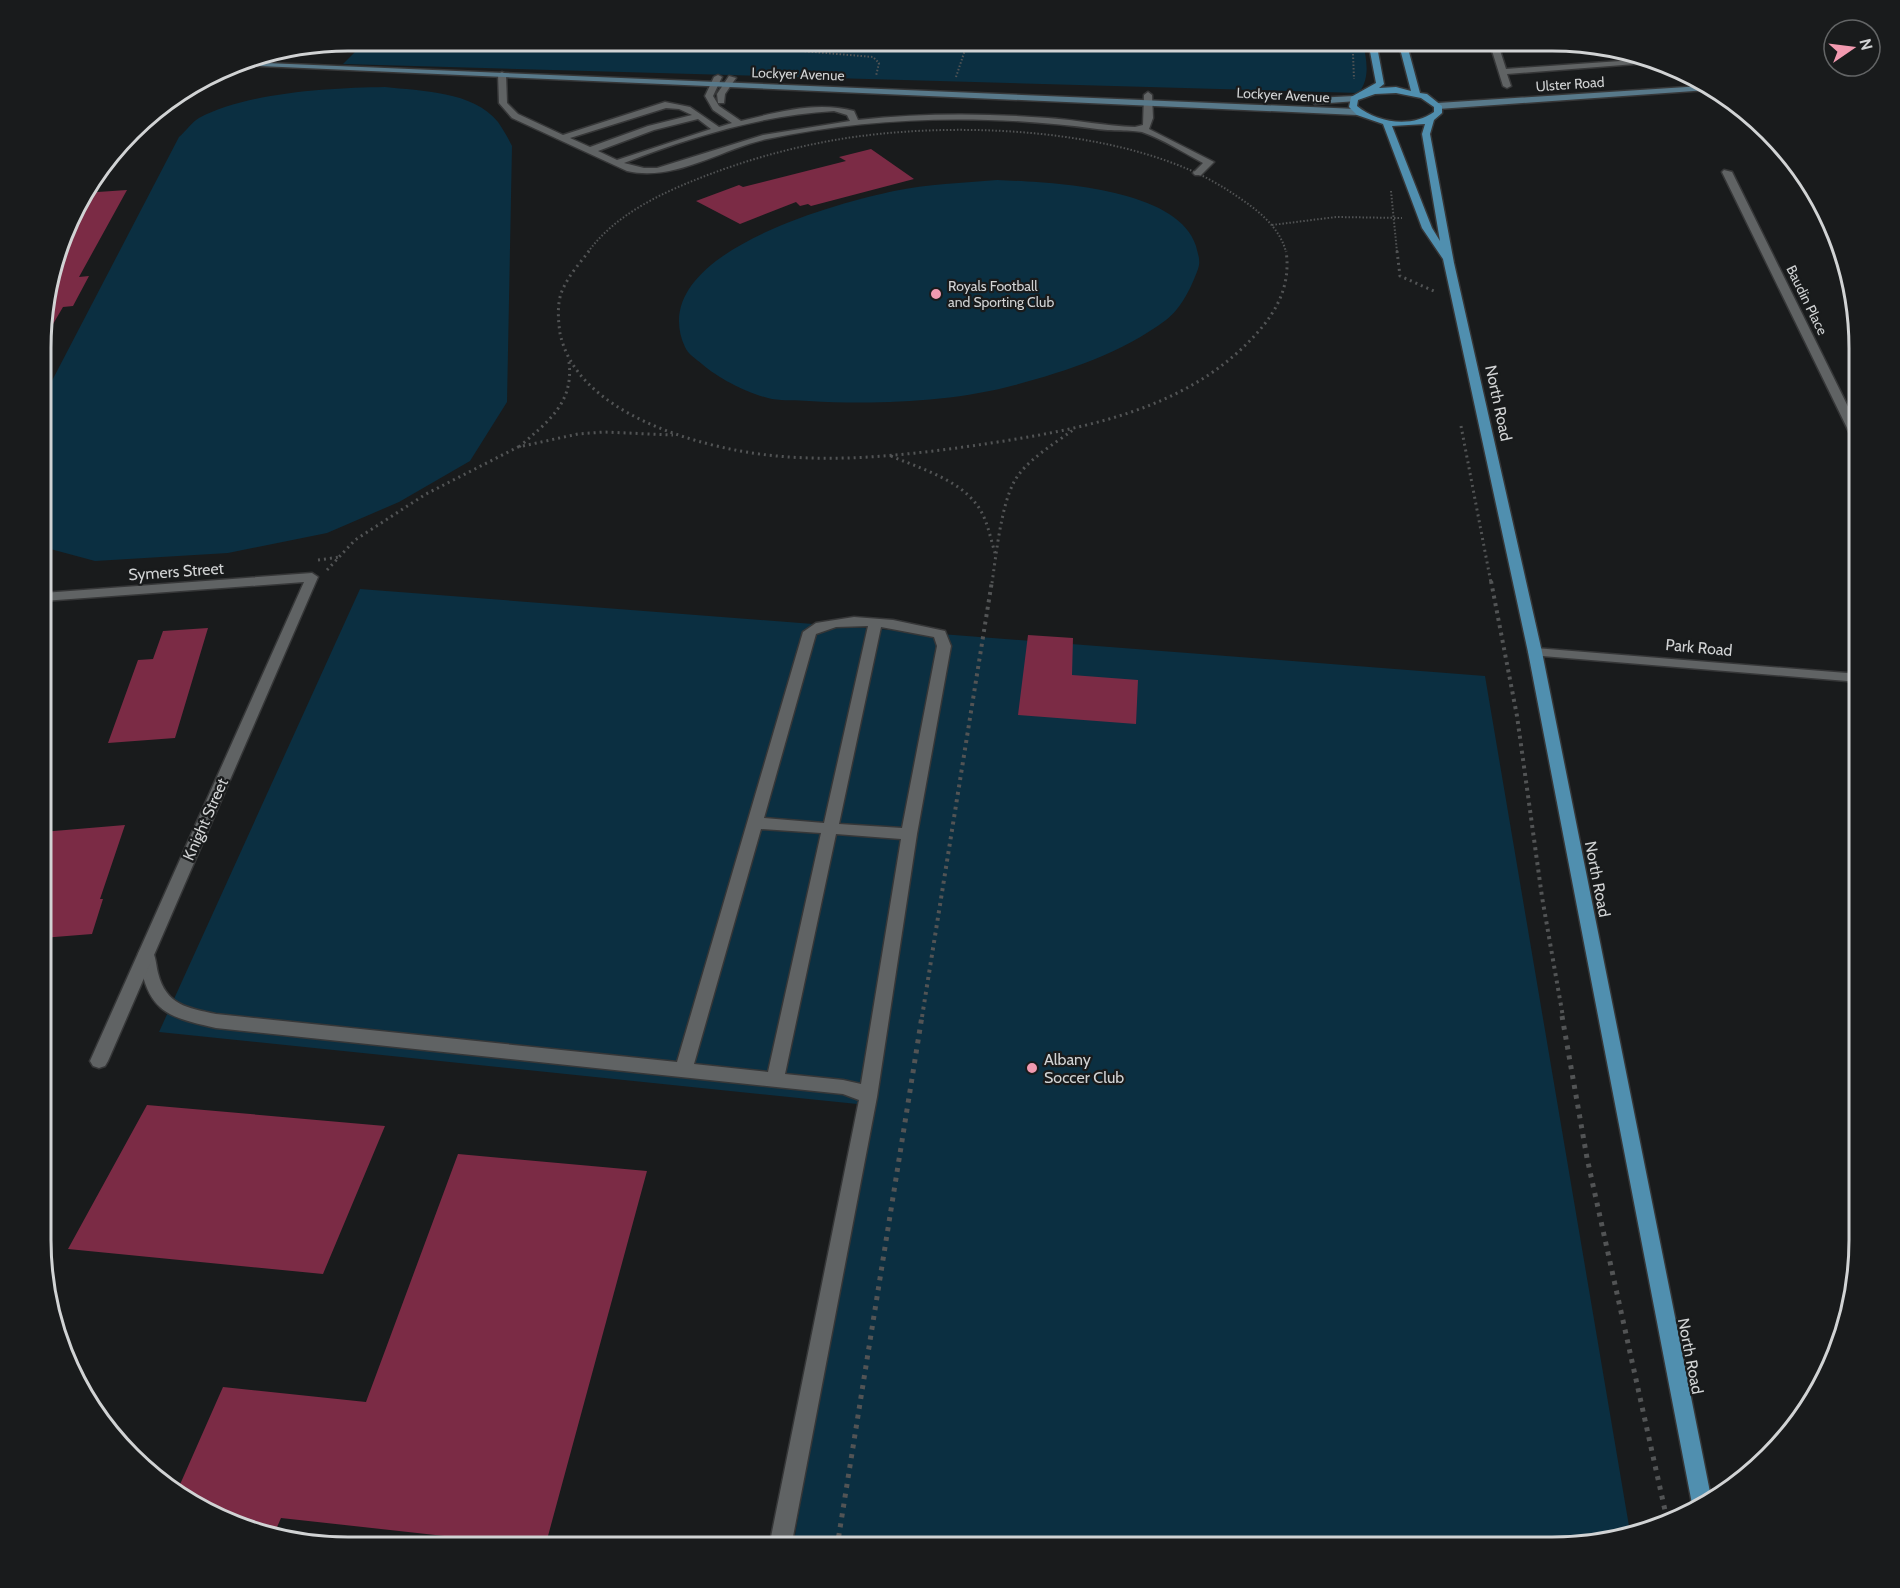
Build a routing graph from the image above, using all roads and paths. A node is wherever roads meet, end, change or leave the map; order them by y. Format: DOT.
graph roads {
  1 [pos="802,51"];
  2 [pos="1352,51"];
  3 [pos="1374,51"];
  4 [pos="1404,51"];
  5 [pos="1497,51"];
  6 [pos="278,59"];
  7 [pos="1631,62"];
  8 [pos="262,64"];
  9 [pos="1505,72"];
  10 [pos="502,74"];
  11 [pos="717,81"];
  12 [pos="729,81"];
  13 [pos="873,84"];
  14 [pos="1507,86"];
  15 [pos="1696,89"];
  16 [pos="1367,92"];
  17 [pos="1416,94"];
  18 [pos="1148,98"];
  19 [pos="1354,99"];
  20 [pos="1341,100"];
  21 [pos="1437,106"];
  22 [pos="1357,112"];
  23 [pos="699,116"];
  24 [pos="1430,120"];
  25 [pos="752,121"];
  26 [pos="855,123"];
  27 [pos="1387,123"];
  28 [pos="740,124"];
  29 [pos="716,129"];
  30 [pos="1142,129"];
  31 [pos="561,138"];
  32 [pos="589,151"];
  33 [pos="616,163"];
  34 [pos="1727,172"];
  35 [pos="1198,173"];
  36 [pos="1390,185"];
  37 [pos="656,188"];
  38 [pos="666,192"];
  39 [pos="1394,218"];
  40 [pos="1423,218"];
  41 [pos="1272,225"];
  42 [pos="1449,263"];
  43 [pos="1437,293"];
  44 [pos="568,358"];
  45 [pos="1459,415"];
  46 [pos="1849,420"];
  47 [pos="1073,429"];
  48 [pos="680,436"];
  49 [pos="518,447"];
  50 [pos="890,456"];
  51 [pos="996,556"];
  52 [pos="312,577"];
  53 [pos="51,596"];
  54 [pos="875,623"];
  55 [pos="1535,652"];
  56 [pos="1849,677"];
  57 [pos="754,823"];
  58 [pos="830,828"];
  59 [pos="909,834"];
  60 [pos="146,954"];
  61 [pos="99,1061"];
  62 [pos="684,1070"];
  63 [pos="775,1079"];
  64 [pos="868,1097"];
  65 [pos="1700,1497"];
  66 [pos="1666,1514"];
  67 [pos="782,1537"];
  68 [pos="839,1537"];
  1 -- 13 [label="path"];
  2 -- 20 [label="path"];
  3 -- 16 [label="main road"];
  4 -- 17 [label="main road"];
  5 -- 9 [label="street"];
  6 -- 11 [label="main road, Lockyer Avenue"];
  7 -- 9 [label="street"];
  8 -- 10 [label="main road, Lockyer Avenue"];
  9 -- 14 [label="street"];
  10 -- 11 [label="main road, Lockyer Avenue"];
  10 -- 31 [label="street"];
  11 -- 12 [label="main road, Lockyer Avenue"];
  11 -- 28 [label="street"];
  12 -- 13 [label="main road, Lockyer Avenue"];
  12 -- 18 [label="main road, Lockyer Avenue"];
  12 -- 25 [label="street"];
  13 -- 18 [label="main road, Lockyer Avenue"];
  15 -- 21 [label="main road, Ulster Road"];
  16 -- 17 [label="main road"];
  16 -- 19 [label="main road"];
  17 -- 21 [label="main road"];
  18 -- 20 [label="main road, Lockyer Avenue"];
  18 -- 22 [label="main road, Lockyer Avenue"];
  18 -- 30 [label="street"];
  19 -- 20 [label="main road, Lockyer Avenue"];
  19 -- 22 [label="main road"];
  21 -- 24 [label="main road"];
  22 -- 27 [label="main road"];
  23 -- 29 [label="street"];
  23 -- 31 [label="street"];
  23 -- 32 [label="street"];
  24 -- 27 [label="main road"];
  24 -- 42 [label="main road, North Road"];
  25 -- 26 [label="street"];
  25 -- 28 [label="street"];
  26 -- 30 [label="street"];
  26 -- 33 [label="street"];
  27 -- 40 [label="main road, North Road"];
  28 -- 29 [label="street"];
  29 -- 33 [label="street"];
  30 -- 35 [label="street"];
  31 -- 32 [label="street"];
  32 -- 33 [label="street"];
  34 -- 46 [label="street, Baudin Place"];
  35 -- 38 [label="path"];
  35 -- 41 [label="path"];
  36 -- 39 [label="path"];
  37 -- 38 [label="path"];
  38 -- 44 [label="path"];
  39 -- 40 [label="path"];
  39 -- 41 [label="path"];
  39 -- 43 [label="path"];
  40 -- 42 [label="main road, North Road"];
  41 -- 47 [label="path"];
  42 -- 55 [label="main road, North Road"];
  44 -- 48 [label="path"];
  44 -- 49 [label="path"];
  45 -- 66 [label="path"];
  47 -- 50 [label="path"];
  47 -- 51 [label="path"];
  48 -- 49 [label="path"];
  48 -- 50 [label="path"];
  49 -- 52 [label="path"];
  50 -- 51 [label="path"];
  51 -- 68 [label="path"];
  52 -- 53 [label="street, Symers Street"];
  52 -- 60 [label="street, Knight Street"];
  54 -- 57 [label="street"];
  54 -- 58 [label="street"];
  54 -- 59 [label="street"];
  55 -- 56 [label="street, Park Road"];
  55 -- 65 [label="main road, North Road"];
  57 -- 58 [label="street"];
  57 -- 62 [label="street"];
  58 -- 59 [label="street"];
  58 -- 63 [label="street"];
  59 -- 64 [label="street"];
  60 -- 61 [label="street, Knight Street"];
  60 -- 62 [label="street"];
  62 -- 63 [label="street"];
  63 -- 64 [label="street"];
  64 -- 67 [label="street"];
}
